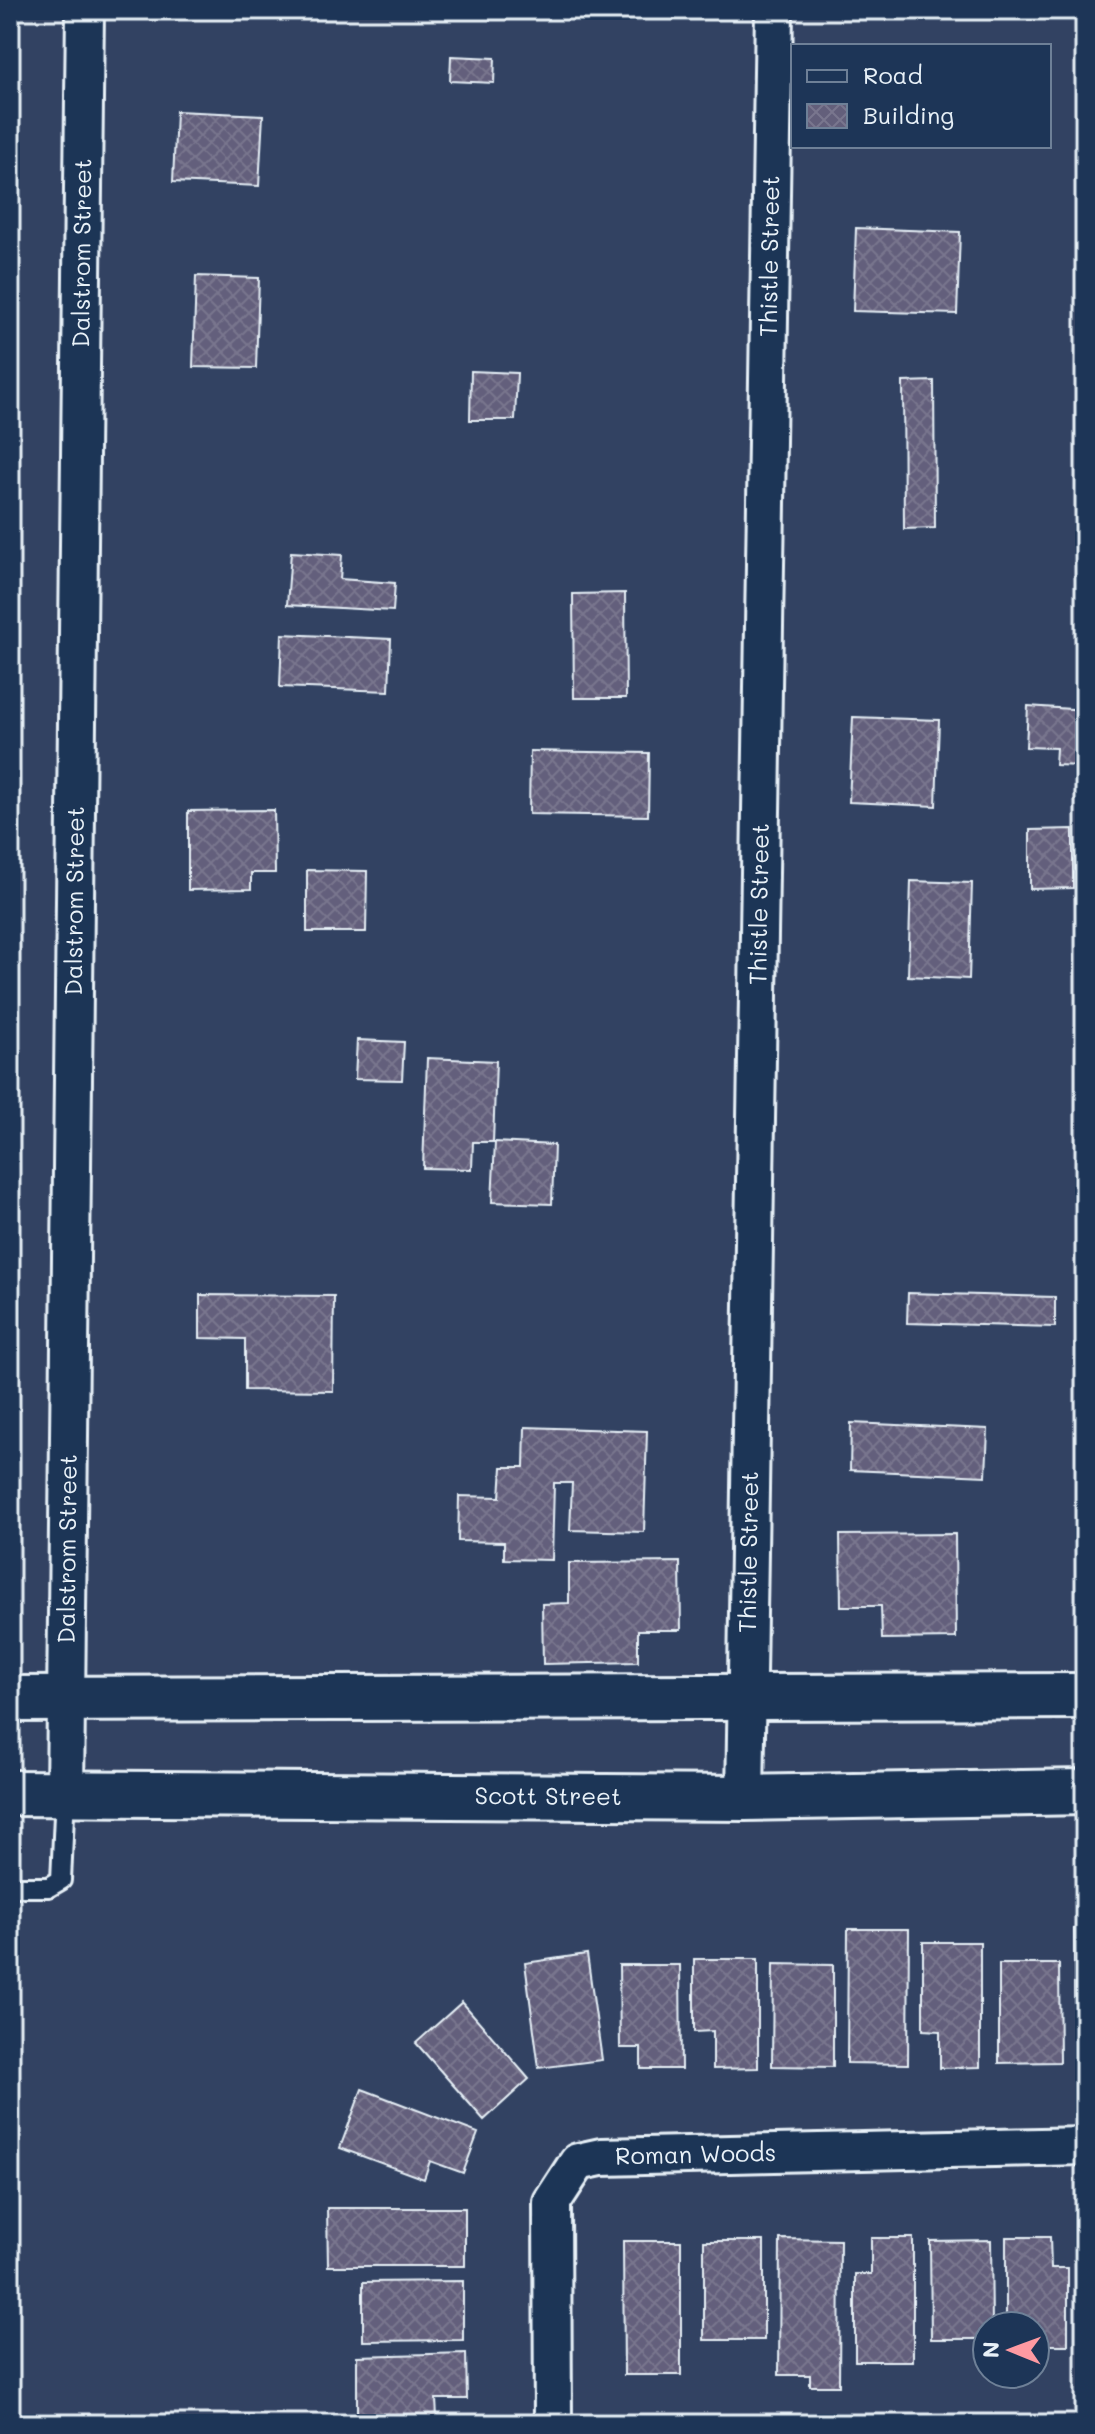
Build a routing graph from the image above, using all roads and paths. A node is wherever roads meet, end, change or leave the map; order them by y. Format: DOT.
graph roads {
  1 [pos="85,10"];
  2 [pos="774,10"];
  3 [pos="1085,1696"];
  4 [pos="746,1697"];
  5 [pos="68,1698"];
  6 [pos="10,1699"];
  7 [pos="1085,1792"];
  8 [pos="10,1793"];
  9 [pos="65,1793"];
  10 [pos="745,1798"];
  11 [pos="10,1887"];
  12 [pos="1085,2146"];
  13 [pos="553,2424"];
  1 -- 5 [label="street, Dalstrom Street"];
  2 -- 4 [label="street, Thistle Street"];
  3 -- 4 [label="main road"];
  4 -- 5 [label="main road"];
  4 -- 10 [label="street, Thistle Street"];
  5 -- 6 [label="main road"];
  5 -- 9 [label="street, Dalstrom Street"];
  7 -- 10 [label="main road, Scott Street"];
  8 -- 9 [label="main road, Scott Street"];
  9 -- 10 [label="main road, Scott Street"];
  9 -- 11 [label="lane"];
  12 -- 13 [label="street, Roman Woods"];
}
